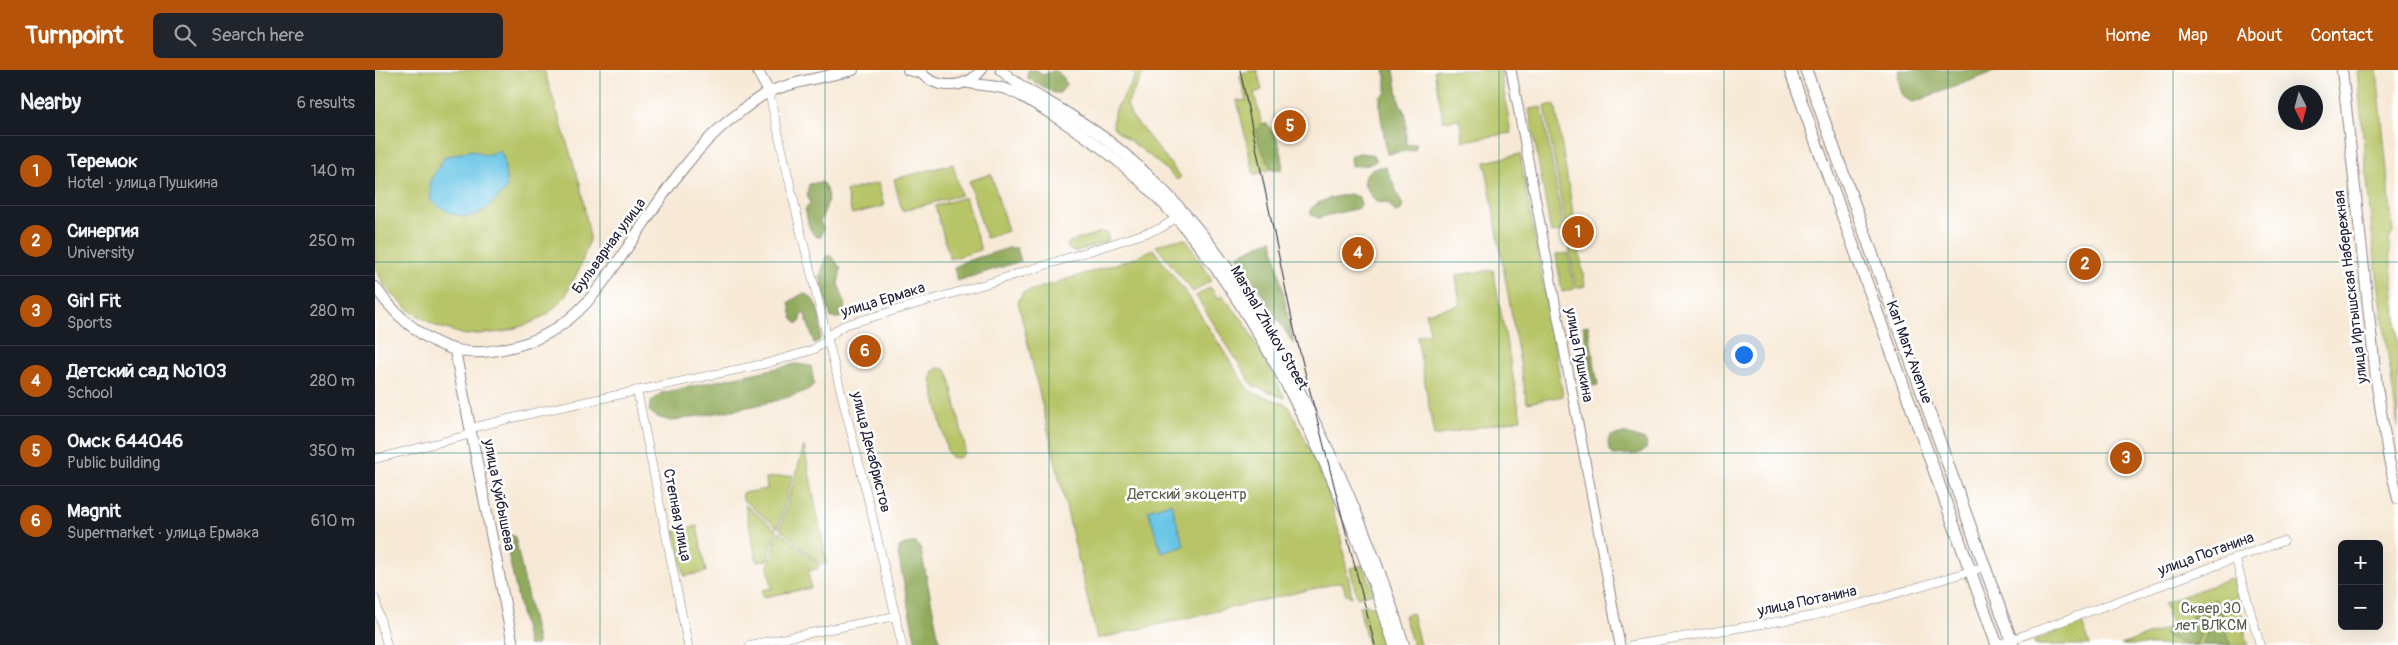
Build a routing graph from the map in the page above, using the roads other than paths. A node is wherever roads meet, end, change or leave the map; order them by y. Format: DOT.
graph roads {
  1 [pos="757,70"];
  2 [pos="853,70"];
  3 [pos="908,70"];
  4 [pos="981,70"];
  5 [pos="1001,70"];
  6 [pos="1511,70"];
  7 [pos="1790,70"];
  8 [pos="1806,70"];
  9 [pos="2342,70"];
  10 [pos="920,71"];
  11 [pos="965,82"];
  12 [pos="769,92"];
  13 [pos="1181,214"];
  14 [pos="375,287"];
  15 [pos="827,337"];
  16 [pos="455,351"];
  17 [pos="637,390"];
  18 [pos="471,431"];
  19 [pos="375,459"];
  20 [pos="2398,499"];
  21 [pos="2283,541"];
  22 [pos="2235,557"];
  23 [pos="1984,567"];
  24 [pos="1971,571"];
  25 [pos="375,599"];
  26 [pos="896,616"];
  27 [pos="2012,643"];
  28 [pos="387,645"];
  29 [pos="513,645"];
  30 [pos="688,645"];
  31 [pos="750,645"];
  32 [pos="902,645"];
  33 [pos="1394,645"];
  34 [pos="1404,645"];
  35 [pos="1620,645"];
  36 [pos="1632,645"];
  37 [pos="1997,645"];
  38 [pos="2260,645"];
  1 -- 12 [label="main road"];
  2 -- 12 [label="main road, Бульварная улица"];
  3 -- 10 [label="main road"];
  4 -- 11 [label="main road"];
  5 -- 13 [label="main road, Marshal Zhukov Street"];
  6 -- 35 [label="street, улица Пушкина"];
  7 -- 24 [label="main road, Karl Marx Avenue"];
  8 -- 23 [label="main road, Karl Marx Avenue"];
  9 -- 20 [label="main road, улица Иртышская Набережная"];
  10 -- 11 [label="main road, Marshal Zhukov Street"];
  11 -- 13 [label="main road, Marshal Zhukov Street"];
  12 -- 15 [label="street, улица Декабристов"];
  12 -- 16 [label="main road, Бульварная улица"];
  13 -- 15 [label="street, улица Ермака"];
  13 -- 33 [label="main road, Marshal Zhukov Street"];
  13 -- 34 [label="main road, Marshal Zhukov Street"];
  14 -- 16 [label="main road, Бульварная улица"];
  15 -- 17 [label="street, улица Ермака"];
  15 -- 26 [label="street, улица Декабристов"];
  16 -- 18 [label="main road, улица Куйбышева"];
  17 -- 18 [label="street, улица Ермака"];
  17 -- 30 [label="street, Степная улица"];
  18 -- 19 [label="street, улица Ермака"];
  18 -- 29 [label="main road, улица Куйбышева"];
  21 -- 22 [label="street, улица Потанина"];
  22 -- 27 [label="street, улица Потанина"];
  22 -- 38 [label="street"];
  23 -- 24 [label="street, улица Потанина"];
  23 -- 27 [label="main road, Karl Marx Avenue"];
  24 -- 36 [label="street, улица Потанина"];
  24 -- 37 [label="main road, Karl Marx Avenue"];
  25 -- 28 [label="street"];
  26 -- 31 [label="street"];
  26 -- 32 [label="street, улица Декабристов"];
  27 -- 37 [label="street, улица Потанина"];
}
